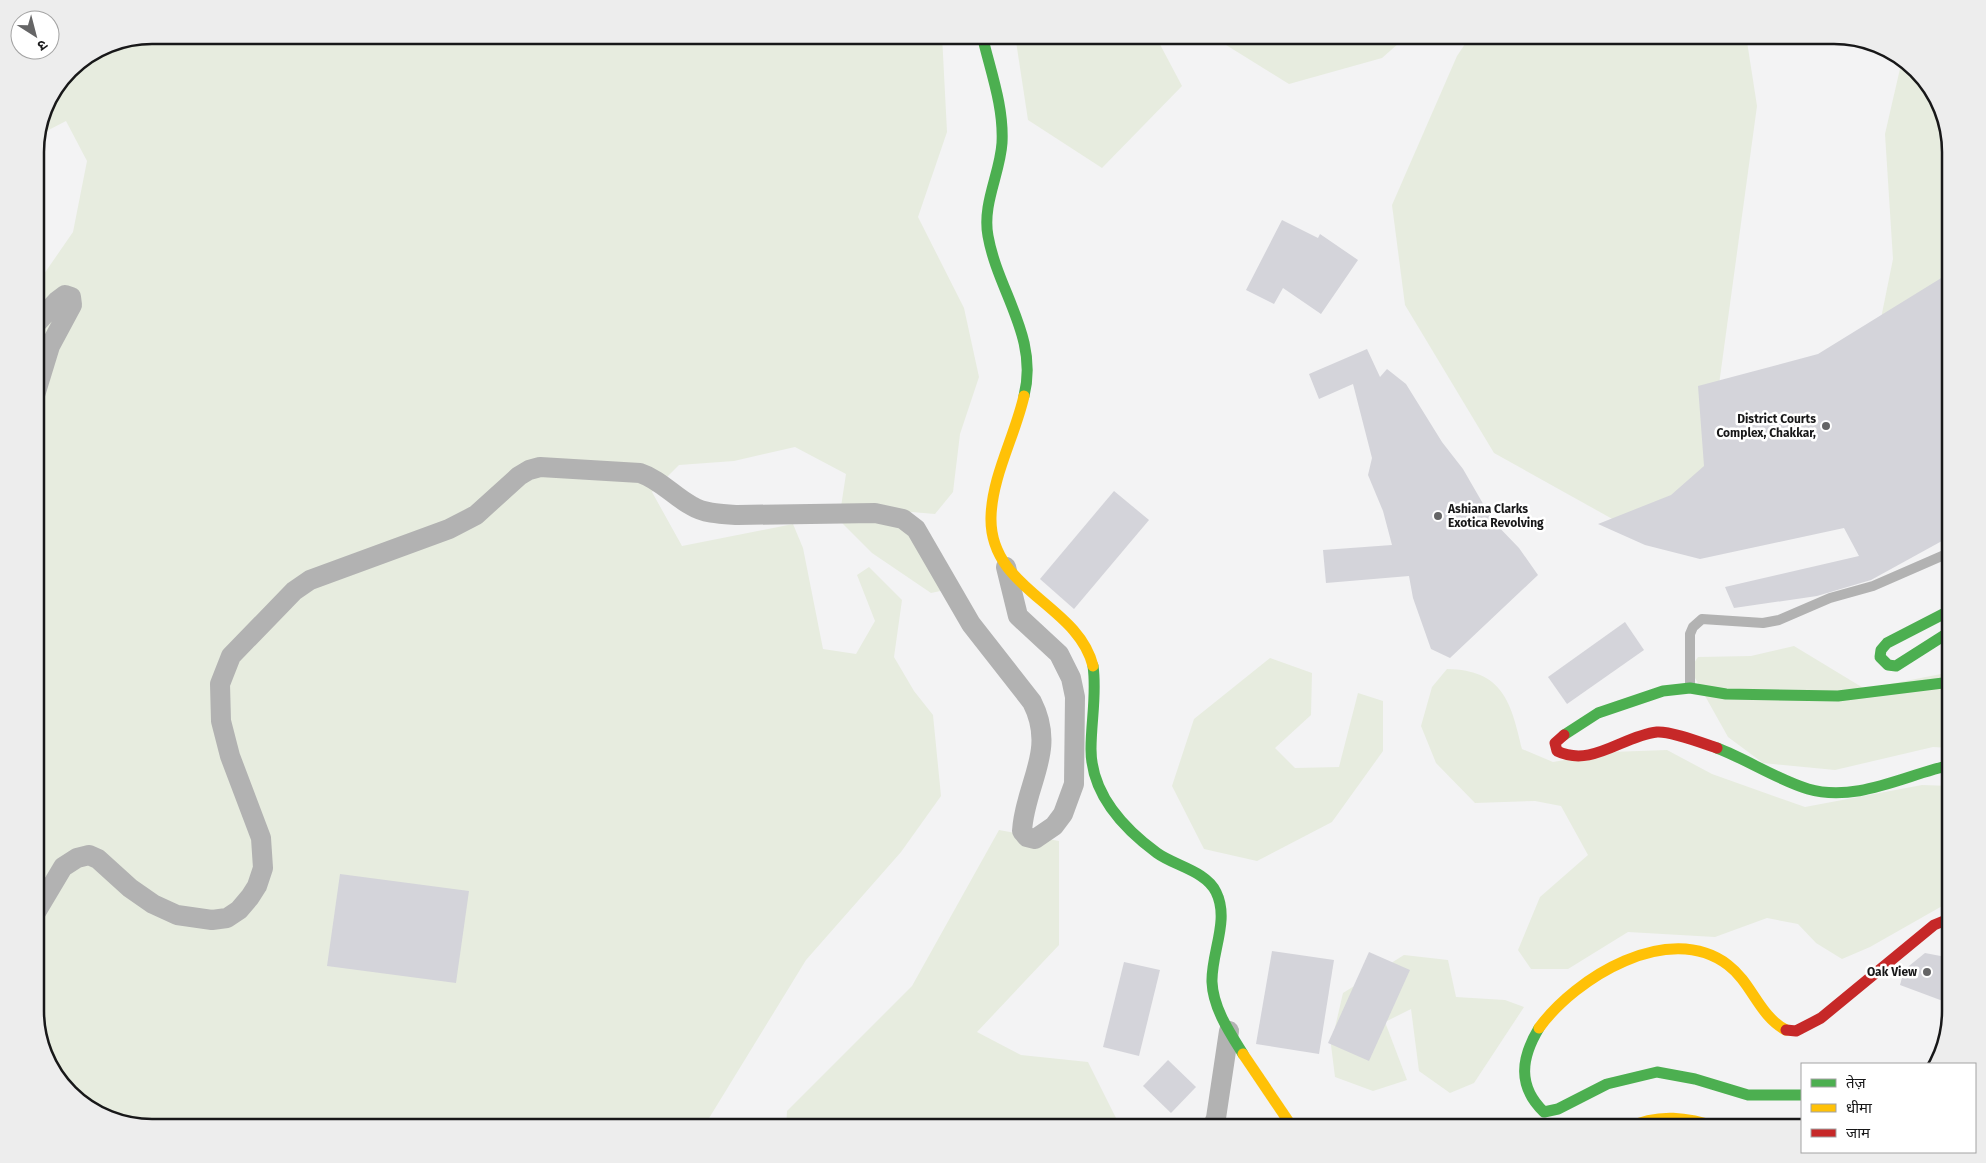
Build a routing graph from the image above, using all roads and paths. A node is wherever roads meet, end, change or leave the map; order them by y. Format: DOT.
graph roads {
  1 [pos="984,44"];
  2 [pos="44,315"];
  3 [pos="44,366"];
  4 [pos="1942,556"];
  5 [pos="1006,567"];
  6 [pos="1942,615"];
  7 [pos="1942,637"];
  8 [pos="1942,683"];
  9 [pos="1690,688"];
  10 [pos="1942,766"];
  11 [pos="44,899"];
  12 [pos="1942,922"];
  13 [pos="1229,1031"];
  14 [pos="1801,1095"];
  15 [pos="1216,1119"];
  16 [pos="1287,1119"];
  17 [pos="1642,1119"];
  18 [pos="1686,1119"];
  1 -- 5 [label="main road"];
  2 -- 3 [label="street"];
  4 -- 9 [label="lane"];
  5 -- 11 [label="street"];
  5 -- 13 [label="main road"];
  6 -- 7 [label="main road"];
  8 -- 9 [label="main road"];
  9 -- 10 [label="main road"];
  12 -- 14 [label="main road"];
  13 -- 15 [label="street"];
  13 -- 16 [label="main road"];
  17 -- 18 [label="main road"];
}
